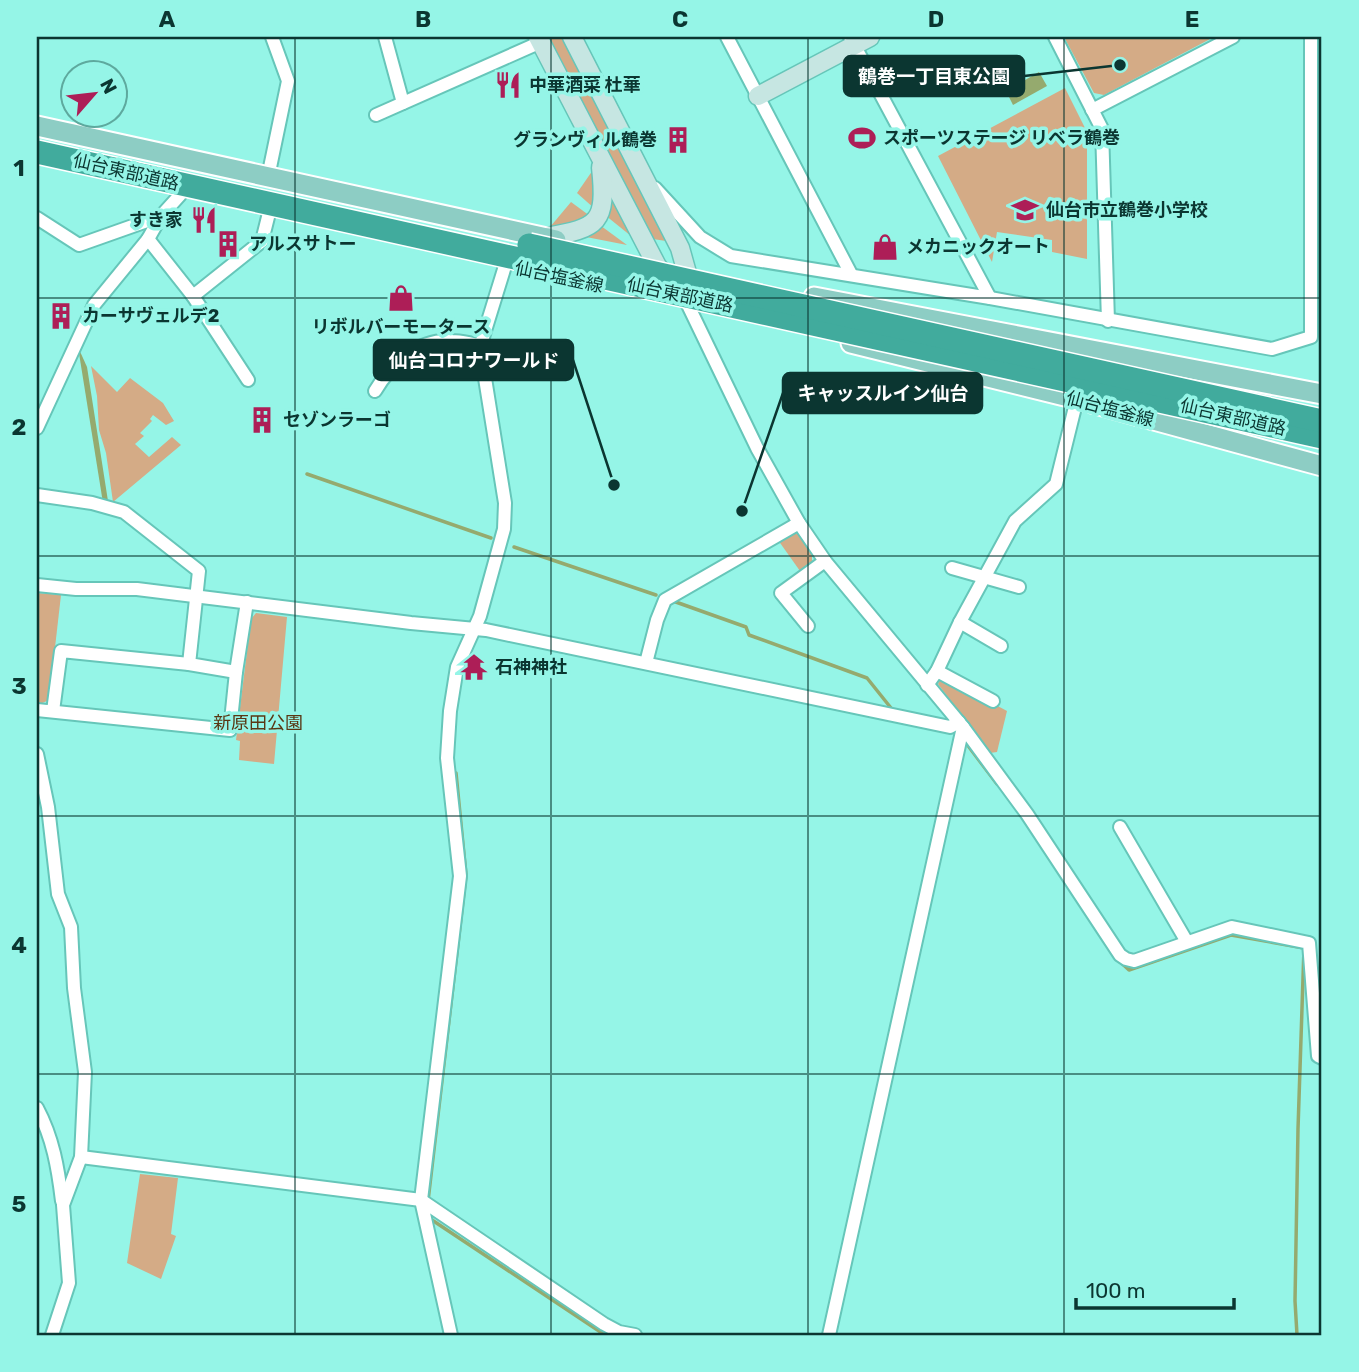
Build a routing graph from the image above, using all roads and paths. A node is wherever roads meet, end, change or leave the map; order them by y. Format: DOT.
graph roads {
  1 [pos="272,37"];
  2 [pos="385,37"];
  3 [pos="572,37"];
  4 [pos="727,37"];
  5 [pos="1055,37"];
  6 [pos="1233,37"];
  7 [pos="1311,37"];
  8 [pos="539,39"];
  9 [pos="858,40"];
  10 [pos="758,96"];
  11 [pos="402,103"];
  12 [pos="1093,110"];
  13 [pos="376,114"];
  14 [pos="37,126"];
  15 [pos="37,137"];
  16 [pos="37,152"];
  17 [pos="600,156"];
  18 [pos="37,163"];
  19 [pos="268,177"];
  20 [pos="645,178"];
  21 [pos="180,195"];
  22 [pos="269,214"];
  23 [pos="161,216"];
  24 [pos="37,218"];
  25 [pos="546,237"];
  26 [pos="148,239"];
  27 [pos="505,266"];
  28 [pos="657,266"];
  29 [pos="687,273"];
  30 [pos="851,274"];
  31 [pos="193,296"];
  32 [pos="990,298"];
  33 [pos="687,303"];
  34 [pos="1108,321"];
  35 [pos="481,345"];
  36 [pos="248,380"];
  37 [pos="375,391"];
  38 [pos="1322,394"];
  39 [pos="1077,400"];
  40 [pos="1322,421"];
  41 [pos="37,428"];
  42 [pos="1322,437"];
  43 [pos="1322,466"];
  44 [pos="37,495"];
  45 [pos="799,523"];
  46 [pos="825,561"];
  47 [pos="952,568"];
  48 [pos="984,577"];
  49 [pos="37,585"];
  50 [pos="1019,587"];
  51 [pos="196,597"];
  52 [pos="247,602"];
  53 [pos="960,622"];
  54 [pos="808,626"];
  55 [pos="474,628"];
  56 [pos="1001,646"];
  57 [pos="646,663"];
  58 [pos="189,664"];
  59 [pos="937,671"];
  60 [pos="236,672"];
  61 [pos="928,685"];
  62 [pos="993,701"];
  63 [pos="37,710"];
  64 [pos="53,712"];
  65 [pos="961,724"];
  66 [pos="37,754"];
  67 [pos="1120,827"];
  68 [pos="1186,942"];
  69 [pos="1322,1058"];
  70 [pos="37,1108"];
  71 [pos="81,1157"];
  72 [pos="421,1200"];
  73 [pos="63,1205"];
  74 [pos="52,1335"];
  75 [pos="451,1335"];
  76 [pos="635,1335"];
  77 [pos="830,1335"];
  1 -- 19 [label="street"];
  2 -- 11 [label="street"];
  3 -- 20 [label="street"];
  4 -- 10 [label="street"];
  5 -- 12 [label="street"];
  6 -- 12 [label="street"];
  7 -- 34 [label="street"];
  8 -- 11 [label="street"];
  8 -- 17 [label="street"];
  9 -- 10 [label="street"];
  9 -- 32 [label="street"];
  10 -- 30 [label="street"];
  11 -- 13 [label="street"];
  12 -- 34 [label="street"];
  14 -- 19 [label="main road, 仙台塩釜線"];
  15 -- 40 [label="highway, 仙台東部道路, bridge"];
  16 -- 42 [label="highway, 仙台東部道路, bridge"];
  17 -- 25 [label="street"];
  17 -- 28 [label="street"];
  18 -- 21 [label="main road, 仙台塩釜線"];
  19 -- 25 [label="main road, 仙台塩釜線"];
  20 -- 29 [label="street"];
  20 -- 30 [label="street"];
  21 -- 22 [label="main road, 仙台塩釜線"];
  21 -- 23 [label="street"];
  22 -- 27 [label="main road, 仙台塩釜線"];
  22 -- 31 [label="street"];
  23 -- 24 [label="street"];
  23 -- 26 [label="street"];
  25 -- 28 [label="main road, 仙台塩釜線"];
  26 -- 31 [label="street"];
  26 -- 41 [label="street"];
  27 -- 33 [label="main road, 仙台塩釜線"];
  27 -- 35 [label="street"];
  28 -- 29 [label="main road, 仙台塩釜線"];
  28 -- 33 [label="street"];
  29 -- 33 [label="street"];
  29 -- 38 [label="main road, 仙台塩釜線"];
  30 -- 32 [label="street"];
  31 -- 36 [label="street"];
  32 -- 34 [label="street"];
  33 -- 39 [label="main road, 仙台塩釜線"];
  33 -- 45 [label="street"];
  35 -- 37 [label="street"];
  35 -- 55 [label="street"];
  39 -- 43 [label="main road, 仙台塩釜線"];
  39 -- 48 [label="street"];
  44 -- 51 [label="street"];
  45 -- 46 [label="street"];
  45 -- 57 [label="street"];
  46 -- 54 [label="street"];
  46 -- 61 [label="street"];
  47 -- 48 [label="street"];
  48 -- 50 [label="street"];
  48 -- 53 [label="street"];
  49 -- 51 [label="street"];
  51 -- 52 [label="street"];
  51 -- 58 [label="street"];
  52 -- 55 [label="street"];
  52 -- 60 [label="street"];
  53 -- 56 [label="street"];
  53 -- 59 [label="street"];
  55 -- 57 [label="street"];
  55 -- 72 [label="street"];
  57 -- 65 [label="street"];
  58 -- 60 [label="street"];
  58 -- 64 [label="street"];
  59 -- 61 [label="street"];
  59 -- 62 [label="street"];
  60 -- 64 [label="street"];
  61 -- 65 [label="street"];
  63 -- 64 [label="street"];
  65 -- 68 [label="street"];
  65 -- 77 [label="street"];
  66 -- 71 [label="street"];
  67 -- 68 [label="street"];
  68 -- 69 [label="street"];
  70 -- 73 [label="street"];
  71 -- 72 [label="street"];
  71 -- 73 [label="street"];
  72 -- 75 [label="street"];
  72 -- 76 [label="street"];
  73 -- 74 [label="street"];
}
